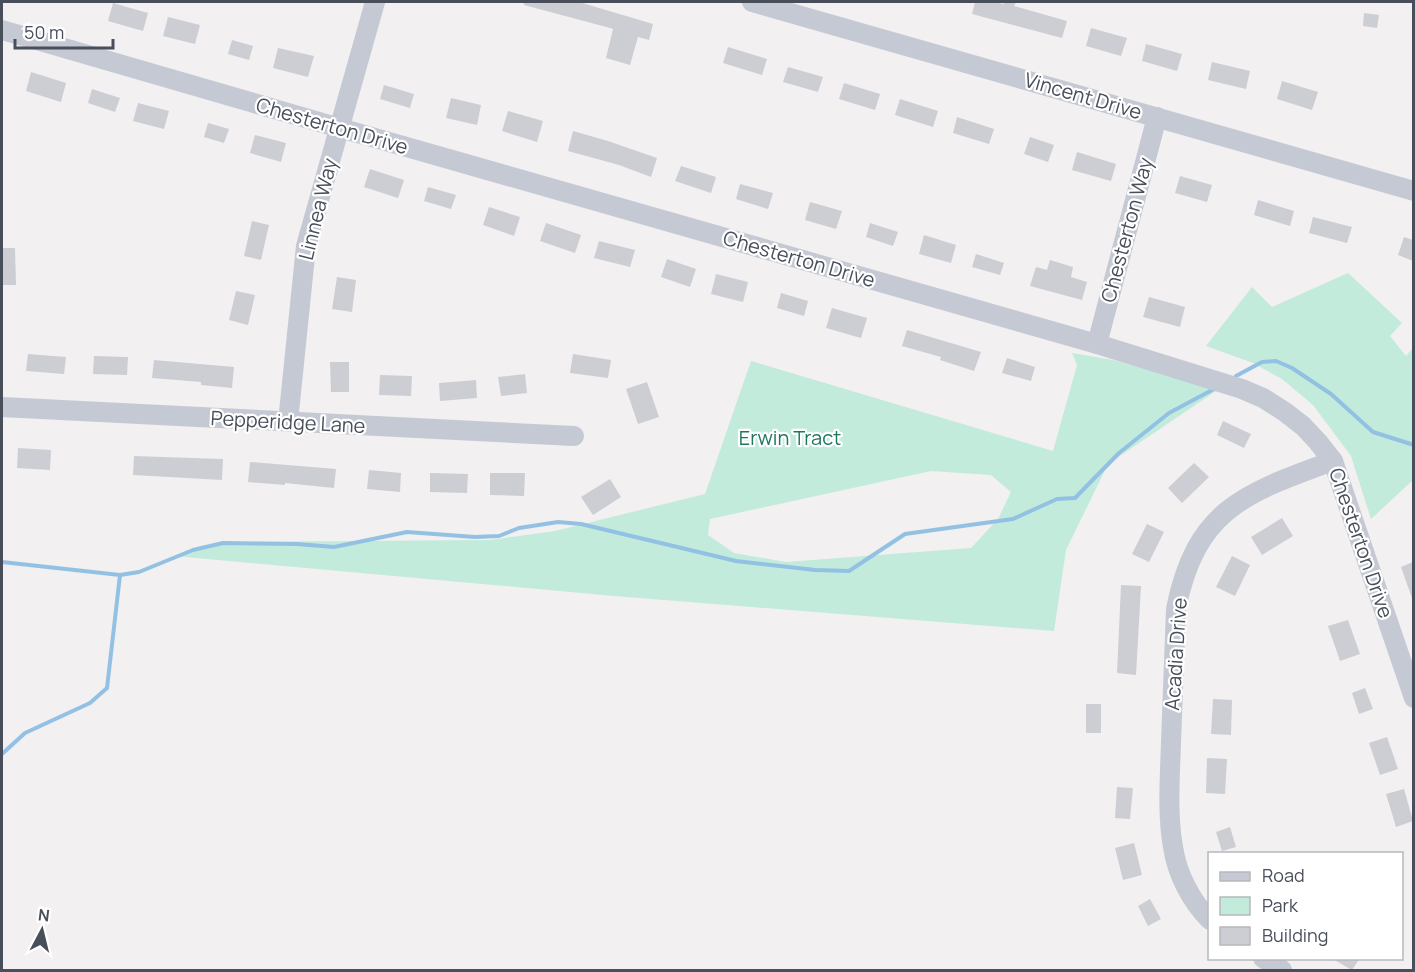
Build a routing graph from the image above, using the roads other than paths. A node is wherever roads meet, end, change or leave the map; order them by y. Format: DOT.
graph roads {
  1 [pos="375,2"];
  2 [pos="752,2"];
  3 [pos="2,30"];
  4 [pos="1157,117"];
  5 [pos="340,129"];
  6 [pos="1413,191"];
  7 [pos="1097,344"];
  8 [pos="2,407"];
  9 [pos="288,422"];
  10 [pos="574,436"];
  11 [pos="1333,462"];
  12 [pos="1413,698"];
  13 [pos="1208,919"];
  14 [pos="1266,960"];
  15 [pos="1282,970"];
  1 -- 5 [label="street, Linnea Way"];
  2 -- 4 [label="street, Vincent Drive"];
  3 -- 5 [label="street, Chesterton Drive"];
  4 -- 6 [label="street, Vincent Drive"];
  4 -- 7 [label="street, Chesterton Way"];
  5 -- 7 [label="street, Chesterton Drive"];
  5 -- 9 [label="street, Linnea Way"];
  7 -- 11 [label="street, Chesterton Drive"];
  8 -- 9 [label="street, Pepperidge Lane"];
  9 -- 10 [label="street, Pepperidge Lane"];
  11 -- 12 [label="street, Chesterton Drive"];
  11 -- 13 [label="street, Acadia Drive"];
  14 -- 15 [label="street"];
}
